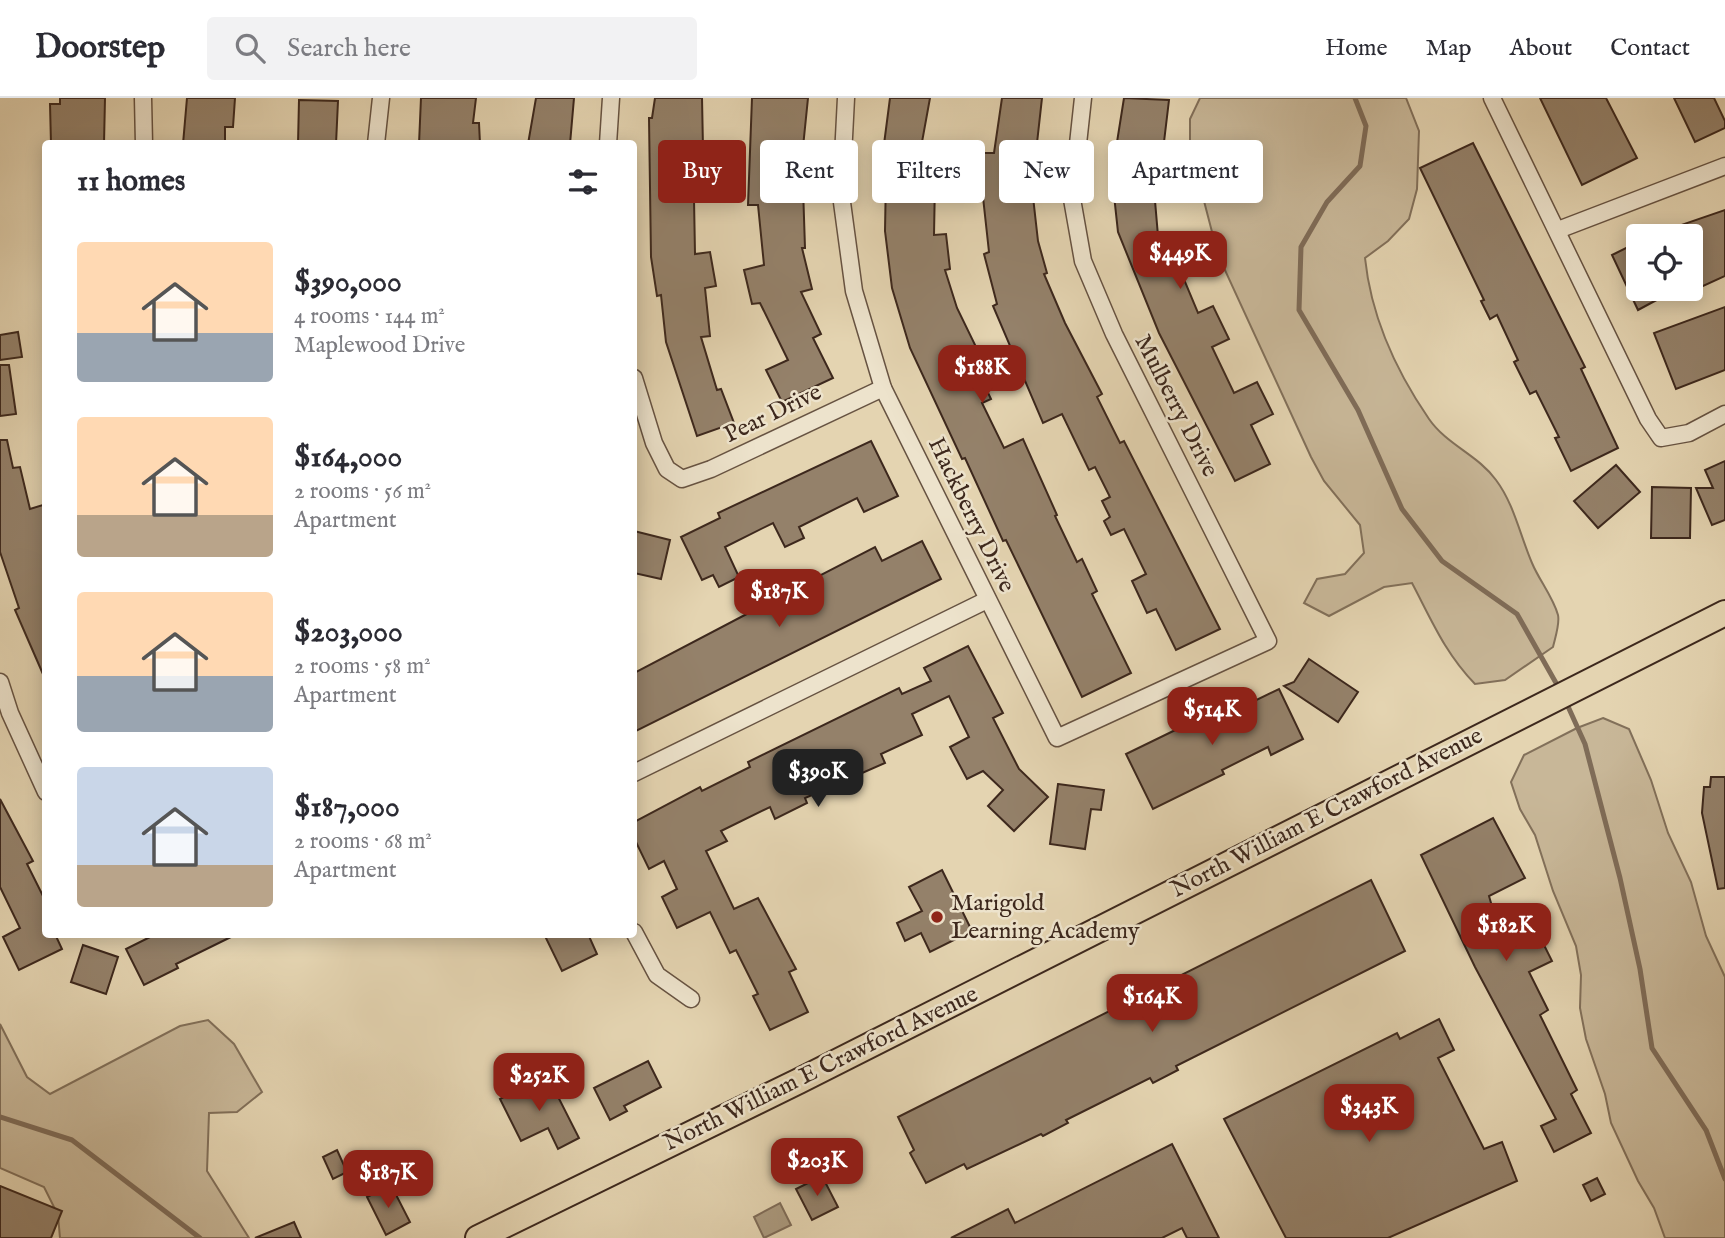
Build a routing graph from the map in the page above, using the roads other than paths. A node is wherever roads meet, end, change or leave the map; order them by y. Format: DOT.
graph roads {
  1 [pos="143,98"];
  2 [pos="381,98"];
  3 [pos="611,98"];
  4 [pos="846,98"];
  5 [pos="1083,98"];
  6 [pos="1492,98"];
  7 [pos="144,140"];
  8 [pos="376,140"];
  9 [pos="608,140"];
  10 [pos="1725,166"];
  11 [pos="1558,230"];
  12 [pos="883,388"];
  13 [pos="637,397"];
  14 [pos="1725,414"];
  15 [pos="987,600"];
  16 [pos="1725,613"];
  17 [pos="0,682"];
  18 [pos="1058,738"];
  19 [pos="637,772"];
  20 [pos="42,783"];
  21 [pos="637,938"];
  22 [pos="691,999"];
  23 [pos="478,1238"];
  1 -- 7 [label="street"];
  2 -- 8 [label="street"];
  3 -- 9 [label="street"];
  4 -- 12 [label="street, Hackberry Drive"];
  5 -- 18 [label="street, Mulberry Drive"];
  6 -- 11 [label="street"];
  10 -- 11 [label="street"];
  11 -- 14 [label="street"];
  12 -- 13 [label="street, Pear Drive"];
  12 -- 15 [label="street, Hackberry Drive"];
  15 -- 18 [label="street, Hackberry Drive"];
  15 -- 19 [label="street"];
  16 -- 23 [label="main road, North William E Crawford Avenue"];
  17 -- 20 [label="street"];
  21 -- 22 [label="street"];
}
